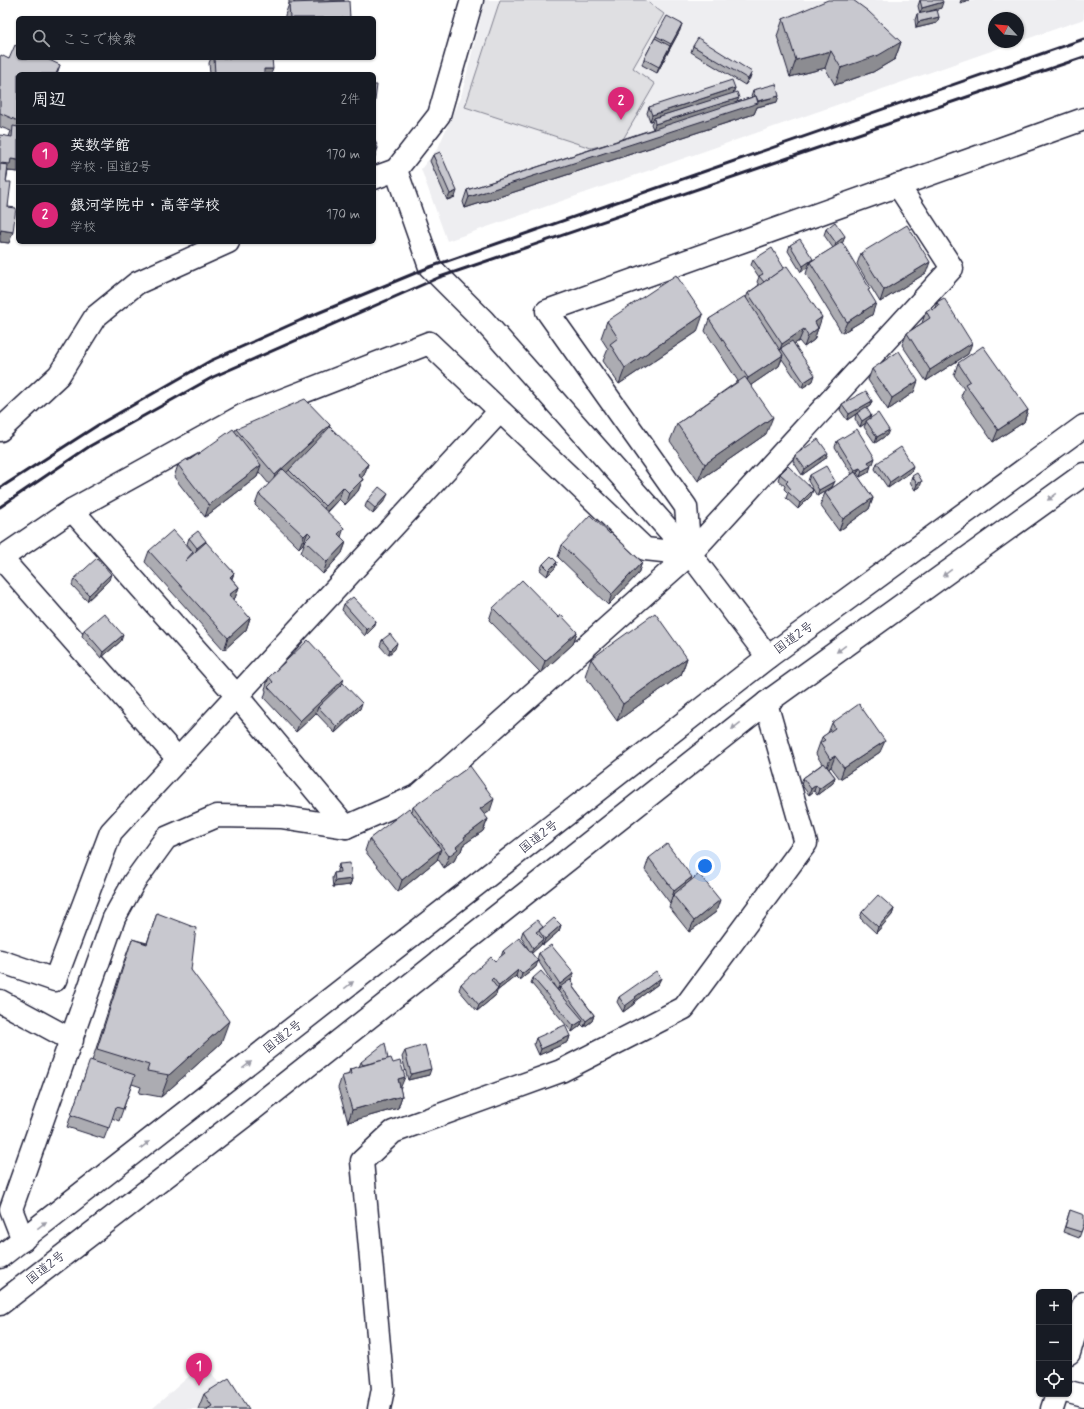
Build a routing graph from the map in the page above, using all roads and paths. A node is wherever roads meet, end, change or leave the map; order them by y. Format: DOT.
graph roads {
  1 [pos="472,0"];
  2 [pos="1084,119"];
  3 [pos="396,170"];
  4 [pos="376,177"];
  5 [pos="898,185"];
  6 [pos="224,244"];
  7 [pos="500,411"];
  8 [pos="1084,426"];
  9 [pos="0,430"];
  10 [pos="1084,474"];
  11 [pos="72,510"];
  12 [pos="690,554"];
  13 [pos="1,558"];
  14 [pos="768,657"];
  15 [pos="237,696"];
  16 [pos="766,703"];
  17 [pos="178,759"];
  18 [pos="346,827"];
  19 [pos="0,961"];
  20 [pos="0,1001"];
  21 [pos="72,1040"];
  22 [pos="23,1240"];
  23 [pos="0,1257"];
  24 [pos="1084,1303"];
  25 [pos="0,1304"];
  26 [pos="1072,1343"];
  27 [pos="1072,1393"];
  28 [pos="1084,1396"];
  29 [pos="1055,1397"];
  30 [pos="379,1409"];
  31 [pos="1052,1409"];
  1 -- 3 [label="main road"];
  2 -- 5 [label="main road"];
  3 -- 4 [label="main road"];
  3 -- 12 [label="main road"];
  5 -- 12 [label="main road"];
  5 -- 12 [label="main road"];
  6 -- 9 [label="main road"];
  7 -- 11 [label="main road"];
  7 -- 12 [label="main road"];
  7 -- 15 [label="main road"];
  8 -- 14 [label="main road, 国道2号"];
  10 -- 16 [label="main road, 国道2号, one-way"];
  11 -- 13 [label="main road"];
  11 -- 15 [label="main road"];
  12 -- 14 [label="main road"];
  12 -- 18 [label="main road"];
  13 -- 17 [label="main road"];
  22 -- 14 [label="main road, 国道2号, one-way"];
  15 -- 17 [label="main road"];
  15 -- 18 [label="main road"];
  16 -- 25 [label="main road, 国道2号, one-way"];
  16 -- 30 [label="main road"];
  17 -- 19 [label="main road"];
  18 -- 21 [label="main road"];
  20 -- 21 [label="main road"];
  21 -- 22 [label="main road"];
  22 -- 23 [label="main road, 国道2号"];
  24 -- 26 [label="main road"];
  27 -- 28 [label="main road"];
  29 -- 31 [label="main road"];
}
